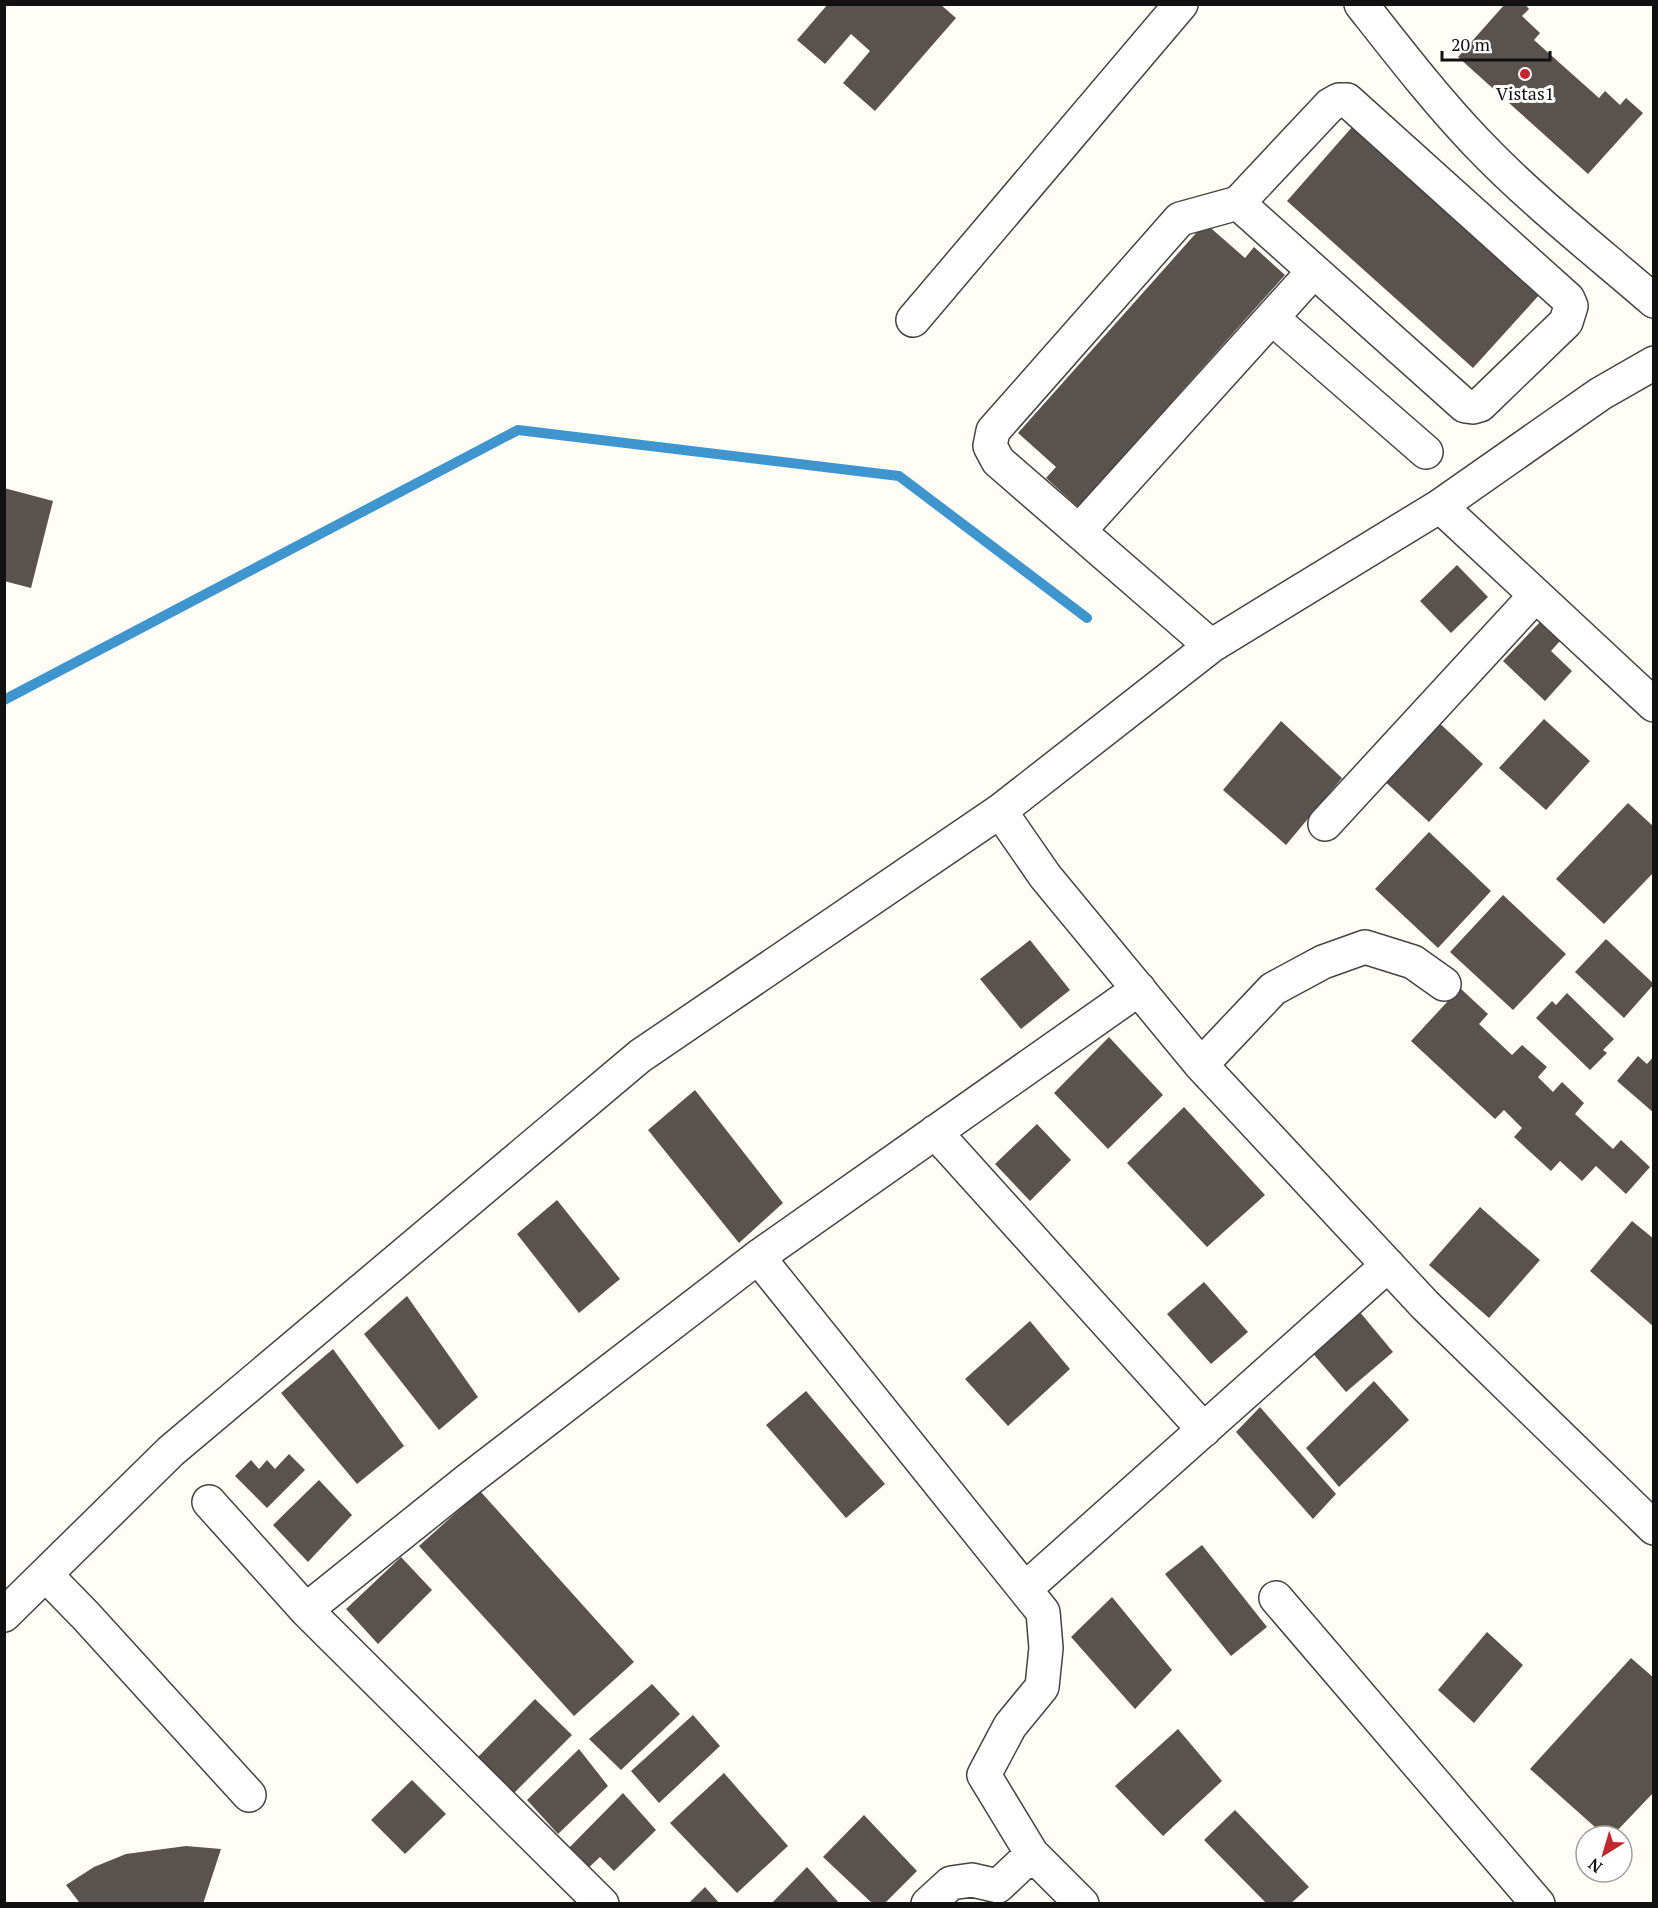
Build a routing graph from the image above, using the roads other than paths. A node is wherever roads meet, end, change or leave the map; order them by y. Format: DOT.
graph roads {
  1 [pos="1181,4"];
  2 [pos="1361,4"];
  3 [pos="1238,203"];
  4 [pos="1313,272"];
  5 [pos="1653,301"];
  6 [pos="1272,318"];
  7 [pos="913,320"];
  8 [pos="1653,363"];
  9 [pos="1426,452"];
  10 [pos="1440,506"];
  11 [pos="1079,531"];
  12 [pos="1536,595"];
  13 [pos="1211,646"];
  14 [pos="1653,705"];
  15 [pos="1000,811"];
  16 [pos="1325,824"];
  17 [pos="1444,984"];
  18 [pos="1139,989"];
  19 [pos="1202,1065"];
  20 [pos="935,1132"];
  21 [pos="758,1257"];
  22 [pos="1388,1265"];
  23 [pos="1204,1430"];
  24 [pos="209,1502"];
  25 [pos="1653,1528"];
  26 [pos="46,1575"];
  27 [pos="1025,1589"];
  28 [pos="1276,1598"];
  29 [pos="306,1610"];
  30 [pos="4,1616"];
  31 [pos="249,1795"];
  32 [pos="1032,1854"];
  33 [pos="999,1895"];
  34 [pos="602,1904"];
  35 [pos="928,1904"];
  36 [pos="1082,1904"];
  37 [pos="1539,1904"];
  1 -- 7 [label="street"];
  2 -- 5 [label="street"];
  3 -- 4 [label="street"];
  3 -- 4 [label="street"];
  3 -- 11 [label="street"];
  4 -- 6 [label="street"];
  6 -- 9 [label="street"];
  6 -- 11 [label="street"];
  8 -- 10 [label="street"];
  10 -- 12 [label="street"];
  10 -- 13 [label="street"];
  11 -- 13 [label="street"];
  12 -- 14 [label="street"];
  12 -- 16 [label="street"];
  13 -- 15 [label="street"];
  15 -- 18 [label="street"];
  15 -- 26 [label="street"];
  17 -- 19 [label="street"];
  18 -- 19 [label="street"];
  18 -- 20 [label="street"];
  19 -- 22 [label="street"];
  20 -- 21 [label="street"];
  20 -- 23 [label="street"];
  21 -- 27 [label="street"];
  21 -- 29 [label="street"];
  22 -- 23 [label="street"];
  22 -- 25 [label="street"];
  23 -- 27 [label="street"];
  24 -- 29 [label="street"];
  26 -- 30 [label="street"];
  26 -- 31 [label="street"];
  27 -- 32 [label="street"];
  28 -- 37 [label="street"];
  29 -- 34 [label="street"];
  32 -- 33 [label="street"];
  32 -- 36 [label="street"];
  33 -- 35 [label="street"];
}
